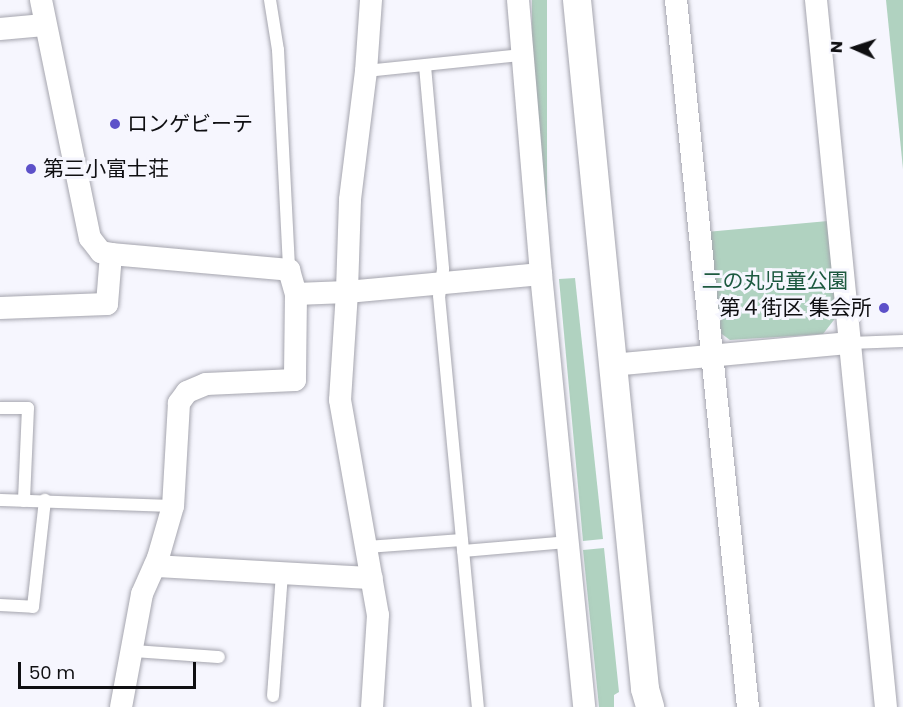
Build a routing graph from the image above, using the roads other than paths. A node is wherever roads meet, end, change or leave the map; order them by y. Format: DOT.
graph roads {
  1 [pos="41,0"];
  2 [pos="270,0"];
  3 [pos="371,0"];
  4 [pos="518,0"];
  5 [pos="577,0"];
  6 [pos="676,0"];
  7 [pos="816,0"];
  8 [pos="44,25"];
  9 [pos="0,29"];
  10 [pos="522,55"];
  11 [pos="425,66"];
  12 [pos="366,71"];
  13 [pos="111,254"];
  14 [pos="289,270"];
  15 [pos="541,274"];
  16 [pos="441,283"];
  17 [pos="347,292"];
  18 [pos="296,294"];
  19 [pos="0,308"];
  20 [pos="903,341"];
  21 [pos="850,343"];
  22 [pos="712,354"];
  23 [pos="612,365"];
  24 [pos="0,408"];
  25 [pos="0,500"];
  26 [pos="45,500"];
  27 [pos="24,501"];
  28 [pos="173,506"];
  29 [pos="567,542"];
  30 [pos="463,545"];
  31 [pos="367,547"];
  32 [pos="154,566"];
  33 [pos="282,573"];
  34 [pos="372,578"];
  35 [pos="0,605"];
  36 [pos="133,651"];
  37 [pos="219,657"];
  38 [pos="273,696"];
  39 [pos="122,707"];
  40 [pos="372,707"];
  41 [pos="478,707"];
  42 [pos="584,707"];
  43 [pos="650,707"];
  44 [pos="748,707"];
  45 [pos="886,707"];
  1 -- 8 [label="street"];
  2 -- 14 [label="lane"];
  3 -- 12 [label="street"];
  4 -- 10 [label="street"];
  5 -- 23 [label="street"];
  6 -- 22 [label="street"];
  7 -- 21 [label="street"];
  8 -- 9 [label="street"];
  8 -- 13 [label="street"];
  10 -- 11 [label="lane"];
  10 -- 15 [label="street"];
  11 -- 12 [label="lane"];
  11 -- 16 [label="lane"];
  12 -- 17 [label="street"];
  13 -- 14 [label="street"];
  13 -- 19 [label="street"];
  14 -- 18 [label="street"];
  15 -- 16 [label="street"];
  15 -- 29 [label="street"];
  16 -- 17 [label="street"];
  16 -- 30 [label="lane"];
  17 -- 18 [label="street"];
  17 -- 31 [label="street"];
  18 -- 28 [label="street"];
  20 -- 21 [label="lane"];
  21 -- 22 [label="street"];
  21 -- 45 [label="street"];
  22 -- 23 [label="street"];
  22 -- 44 [label="street"];
  23 -- 43 [label="street"];
  24 -- 27 [label="lane"];
  25 -- 27 [label="lane"];
  26 -- 27 [label="lane"];
  26 -- 28 [label="lane"];
  26 -- 35 [label="lane"];
  28 -- 32 [label="street"];
  29 -- 30 [label="lane"];
  29 -- 42 [label="street"];
  30 -- 31 [label="lane"];
  30 -- 41 [label="lane"];
  31 -- 34 [label="street"];
  32 -- 33 [label="street"];
  32 -- 36 [label="street"];
  33 -- 34 [label="street"];
  33 -- 38 [label="lane"];
  34 -- 40 [label="street"];
  36 -- 37 [label="lane"];
  36 -- 39 [label="street"];
}
